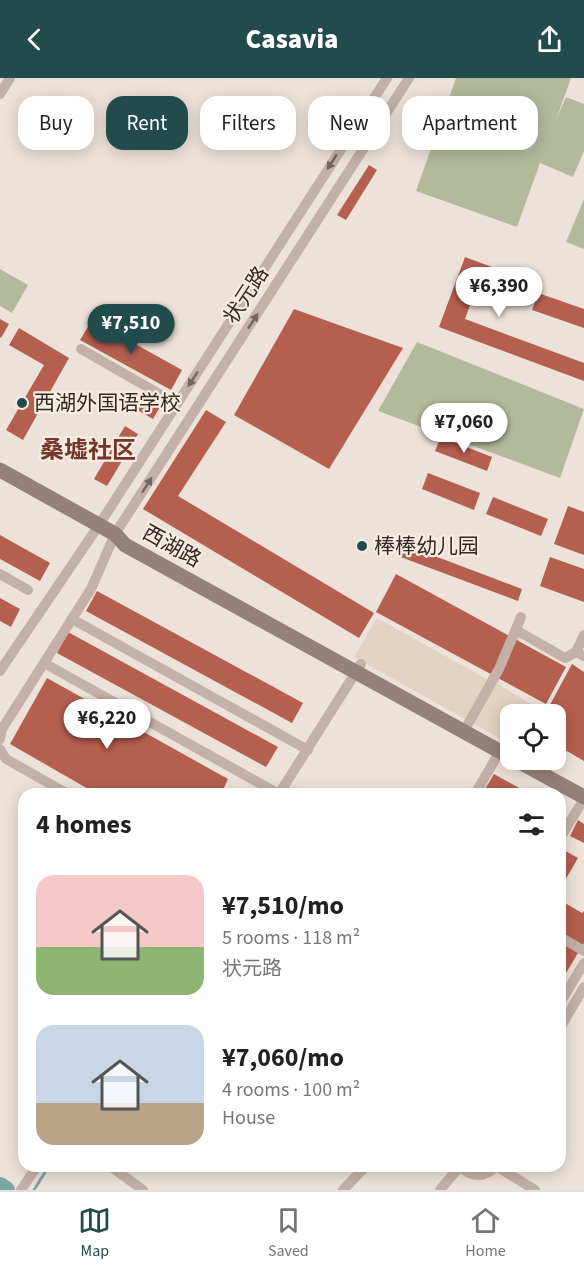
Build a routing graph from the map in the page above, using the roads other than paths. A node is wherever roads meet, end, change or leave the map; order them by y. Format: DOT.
graph roads {
  1 [pos="10,78"];
  2 [pos="387,78"];
  3 [pos="409,78"];
  4 [pos="0,94"];
  5 [pos="81,349"];
  6 [pos="177,404"];
  7 [pos="0,470"];
  8 [pos="99,525"];
  9 [pos="115,534"];
  10 [pos="0,574"];
  11 [pos="28,590"];
  12 [pos="521,617"];
  13 [pos="72,619"];
  14 [pos="516,630"];
  15 [pos="584,635"];
  16 [pos="580,654"];
  17 [pos="44,663"];
  18 [pos="359,668"];
  19 [pos="0,671"];
  20 [pos="468,724"];
  21 [pos="0,739"];
  22 [pos="500,747"];
  23 [pos="500,748"];
  24 [pos="0,749"];
  25 [pos="308,750"];
  26 [pos="500,761"];
  27 [pos="534,770"];
  28 [pos="550,770"];
  29 [pos="57,788"];
  30 [pos="268,788"];
  31 [pos="283,788"];
  32 [pos="480,788"];
  33 [pos="584,789"];
  34 [pos="584,798"];
  35 [pos="566,828"];
  36 [pos="566,940"];
  37 [pos="584,951"];
  38 [pos="584,963"];
  39 [pos="584,987"];
  40 [pos="566,993"];
  41 [pos="566,1018"];
  42 [pos="33,1172"];
  43 [pos="118,1172"];
  44 [pos="361,1172"];
  45 [pos="455,1172"];
  46 [pos="468,1172"];
  47 [pos="488,1172"];
  48 [pos="506,1172"];
  49 [pos="22,1188"];
  50 [pos="346,1189"];
  51 [pos="143,1190"];
  52 [pos="440,1190"];
  53 [pos="535,1190"];
  1 -- 4 [label="street"];
  2 -- 6 [label="street, 状元路, one-way"];
  9 -- 3 [label="street, 状元路, one-way"];
  5 -- 6 [label="street"];
  6 -- 8 [label="street, 状元路"];
  7 -- 8 [label="main road, 西湖路"];
  8 -- 9 [label="main road, 西湖路"];
  8 -- 19 [label="street, 状元路"];
  9 -- 13 [label="street, 状元路"];
  9 -- 18 [label="main road, 西湖路"];
  10 -- 11 [label="street"];
  12 -- 14 [label="street"];
  13 -- 17 [label="street, 状元路"];
  13 -- 25 [label="street"];
  14 -- 16 [label="street"];
  14 -- 20 [label="street"];
  15 -- 16 [label="street"];
  17 -- 21 [label="street, 状元路"];
  17 -- 30 [label="street"];
  18 -- 20 [label="main road, 西湖路"];
  18 -- 23 [label="main road, 西湖路"];
  18 -- 25 [label="street"];
  20 -- 22 [label="main road, 西湖路"];
  24 -- 29 [label="street"];
  25 -- 31 [label="street"];
  26 -- 32 [label="street"];
  27 -- 34 [label="main road"];
  28 -- 33 [label="main road"];
  34 -- 35 [label="street"];
  36 -- 37 [label="street"];
  38 -- 40 [label="street"];
  39 -- 41 [label="street"];
  42 -- 49 [label="street"];
  43 -- 51 [label="street"];
  44 -- 50 [label="street"];
  45 -- 52 [label="street"];
  46 -- 47 [label="street"];
  48 -- 53 [label="street"];
}
